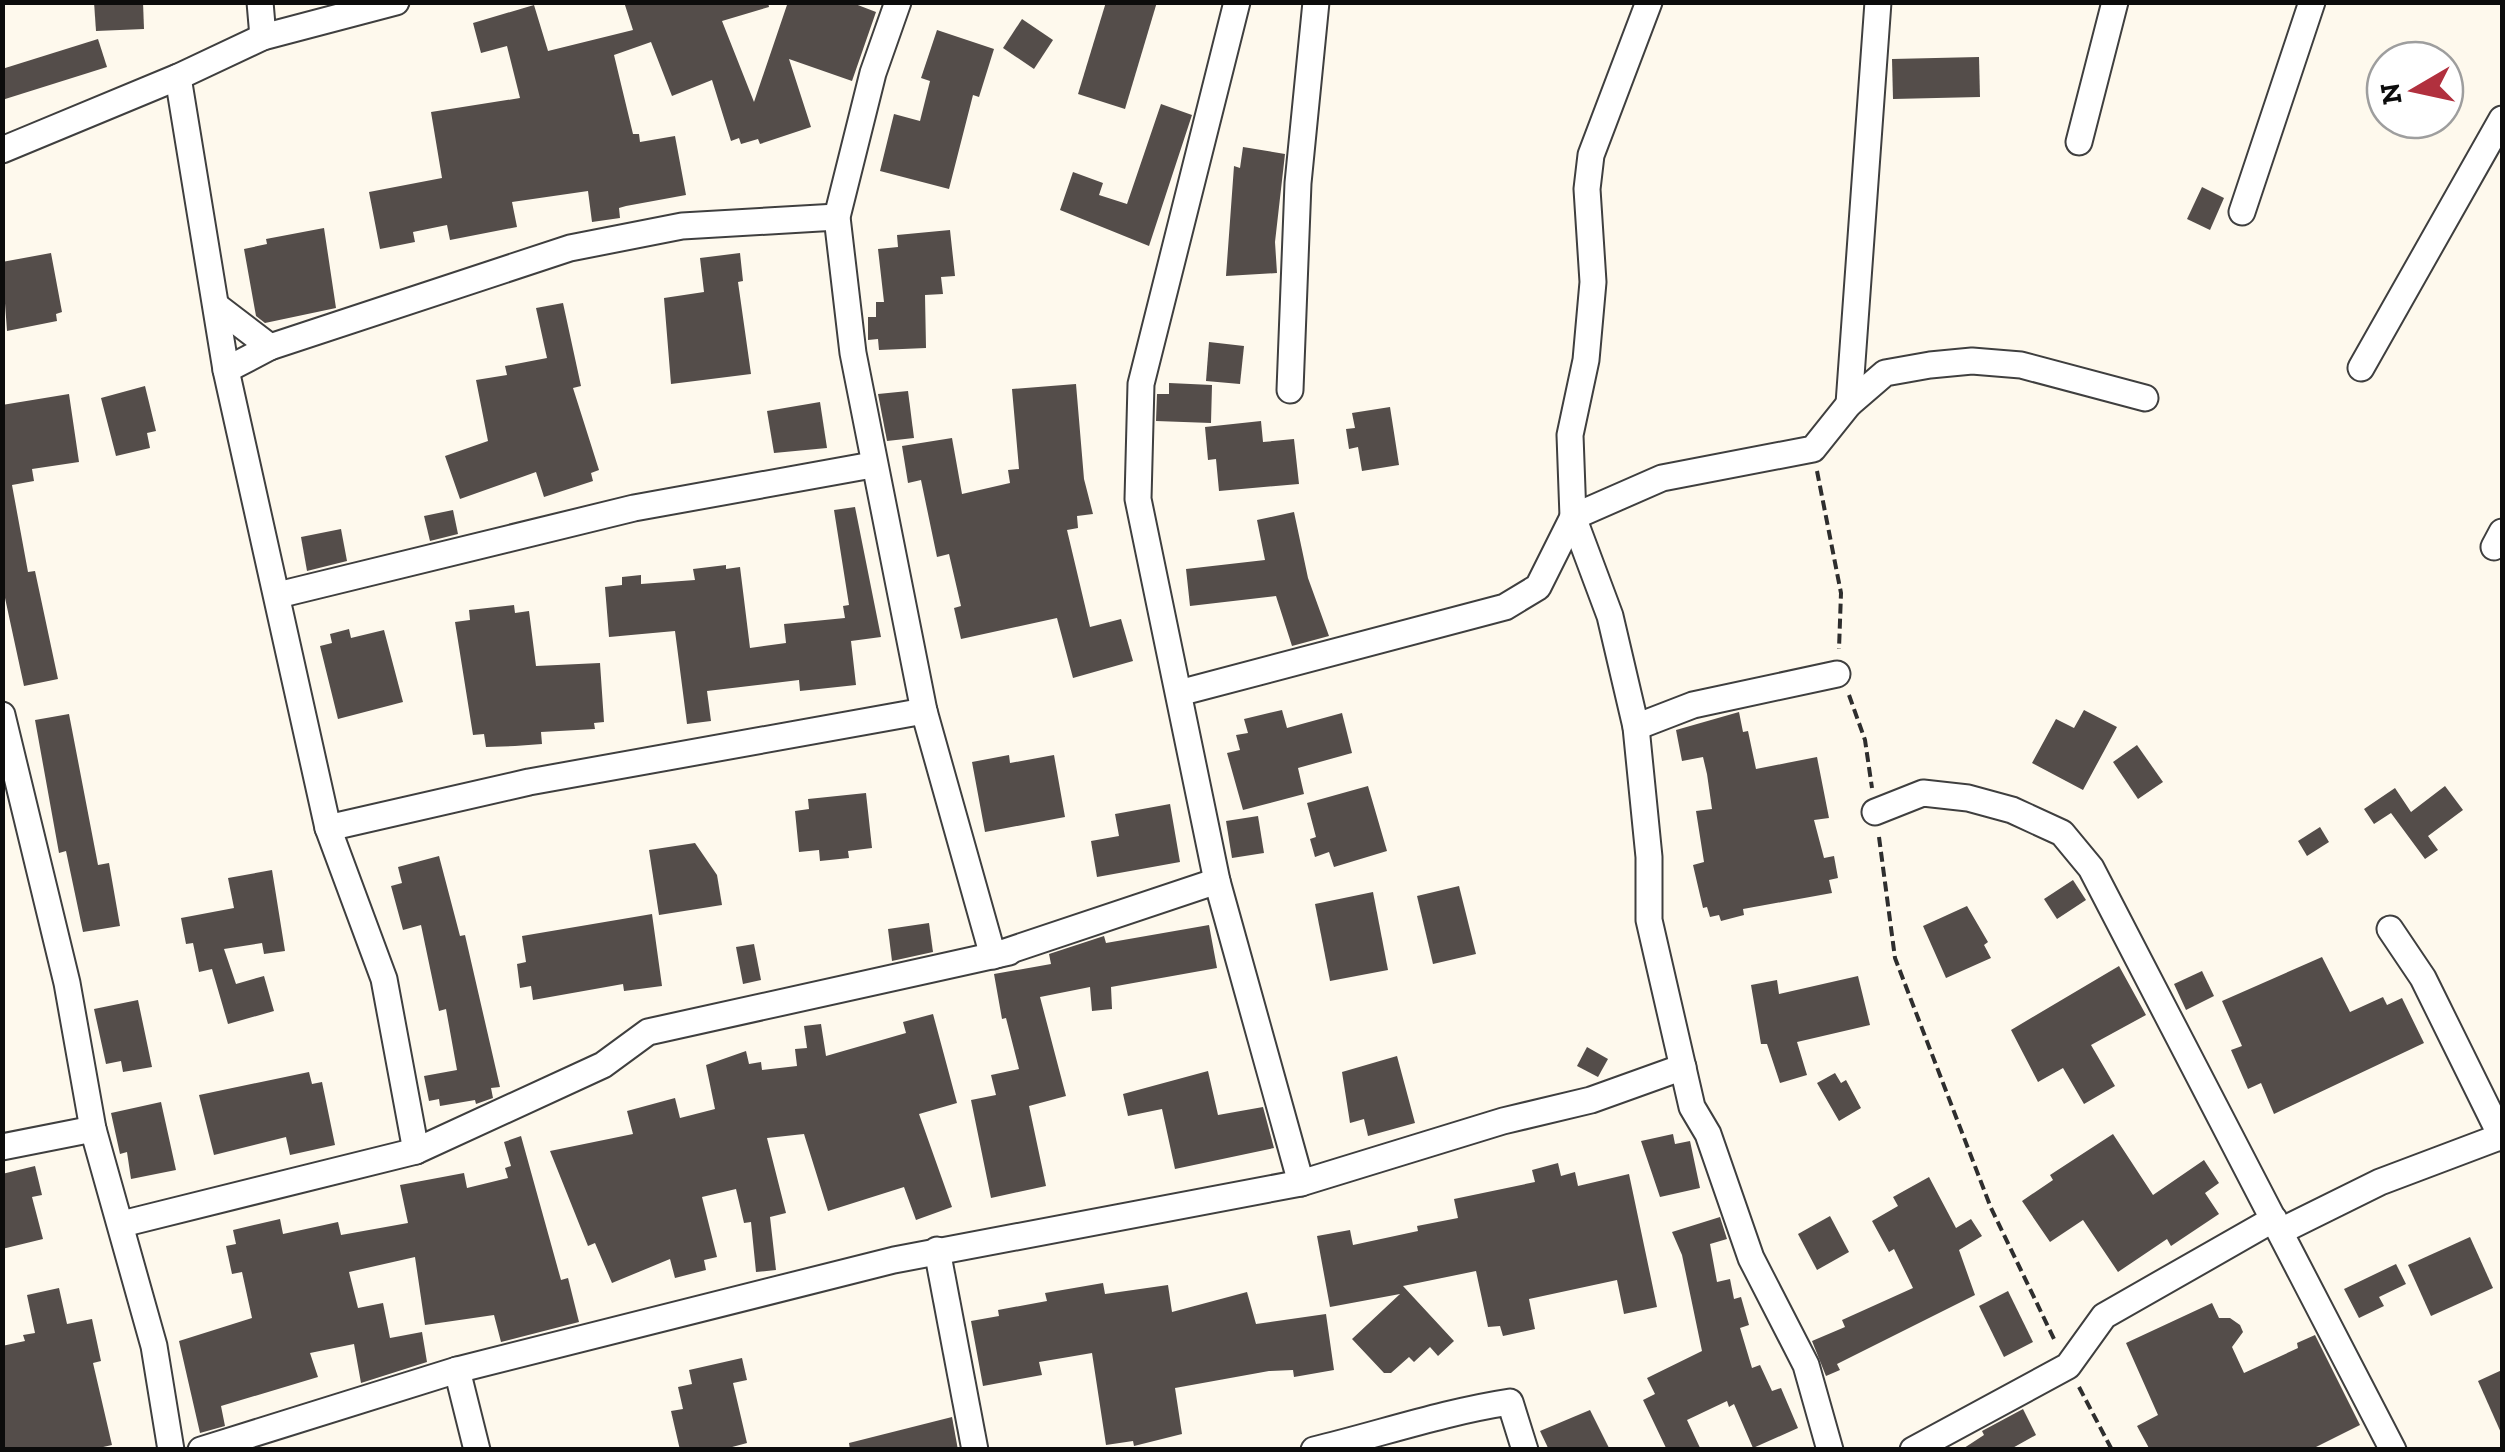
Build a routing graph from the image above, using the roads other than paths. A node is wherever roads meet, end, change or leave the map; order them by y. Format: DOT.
graph roads {
  1 [pos="260,2"];
  2 [pos="396,2"];
  3 [pos="898,2"];
  4 [pos="1237,2"];
  5 [pos="1316,2"];
  6 [pos="1649,2"];
  7 [pos="1878,2"];
  8 [pos="2115,2"];
  9 [pos="2312,2"];
  10 [pos="263,37"];
  11 [pos="178,77"];
  12 [pos="2502,119"];
  13 [pos="2079,142"];
  14 [pos="2,150"];
  15 [pos="2242,212"];
  16 [pos="837,217"];
  17 [pos="219,308"];
  18 [pos="270,347"];
  19 [pos="2361,368"];
  20 [pos="226,370"];
  21 [pos="1290,390"];
  22 [pos="2145,398"];
  23 [pos="1849,404"];
  24 [pos="872,464"];
  25 [pos="1573,516"];
  26 [pos="278,596"];
  27 [pos="1837,674"];
  28 [pos="1179,694"];
  29 [pos="924,711"];
  30 [pos="2,714"];
  31 [pos="1636,726"];
  32 [pos="1875,812"];
  33 [pos="328,828"];
  34 [pos="1220,889"];
  35 [pos="2390,929"];
  36 [pos="993,956"];
  37 [pos="1682,1067"];
  38 [pos="93,1128"];
  39 [pos="2502,1137"];
  40 [pos="2,1146"];
  41 [pos="416,1151"];
  42 [pos="1301,1183"];
  43 [pos="122,1224"];
  44 [pos="2278,1225"];
  45 [pos="937,1250"];
  46 [pos="457,1370"];
  47 [pos="170,1450"];
  48 [pos="200,1450"];
  49 [pos="477,1450"];
  50 [pos="975,1450"];
  51 [pos="1314,1450"];
  52 [pos="1524,1450"];
  53 [pos="1830,1450"];
  54 [pos="1913,1450"];
  55 [pos="2393,1450"];
  1 -- 10 [label="street"];
  2 -- 10 [label="street"];
  3 -- 16 [label="street"];
  4 -- 28 [label="street"];
  5 -- 21 [label="street"];
  6 -- 25 [label="street"];
  7 -- 23 [label="street"];
  8 -- 13 [label="street"];
  9 -- 15 [label="street"];
  10 -- 11 [label="street"];
  11 -- 14 [label="street"];
  11 -- 17 [label="street"];
  12 -- 19 [label="street"];
  16 -- 18 [label="street"];
  16 -- 24 [label="street"];
  17 -- 18 [label="street"];
  17 -- 20 [label="street"];
  18 -- 20 [label="street"];
  20 -- 26 [label="street"];
  22 -- 23 [label="street"];
  23 -- 25 [label="street"];
  24 -- 26 [label="street"];
  24 -- 29 [label="street"];
  25 -- 28 [label="street"];
  25 -- 31 [label="street"];
  26 -- 33 [label="street"];
  27 -- 31 [label="street"];
  28 -- 34 [label="street"];
  29 -- 33 [label="street"];
  29 -- 36 [label="street"];
  30 -- 38 [label="street"];
  31 -- 37 [label="street"];
  32 -- 44 [label="street"];
  33 -- 41 [label="street"];
  34 -- 36 [label="street"];
  34 -- 42 [label="street"];
  35 -- 39 [label="street"];
  36 -- 41 [label="street"];
  37 -- 42 [label="street"];
  37 -- 53 [label="street"];
  38 -- 40 [label="street"];
  38 -- 43 [label="street"];
  39 -- 44 [label="street"];
  41 -- 43 [label="street"];
  42 -- 45 [label="street"];
  43 -- 47 [label="street"];
  44 -- 54 [label="street"];
  44 -- 55 [label="street"];
  45 -- 46 [label="street"];
  45 -- 50 [label="street"];
  46 -- 48 [label="street"];
  46 -- 49 [label="street"];
  51 -- 52 [label="street"];
}
